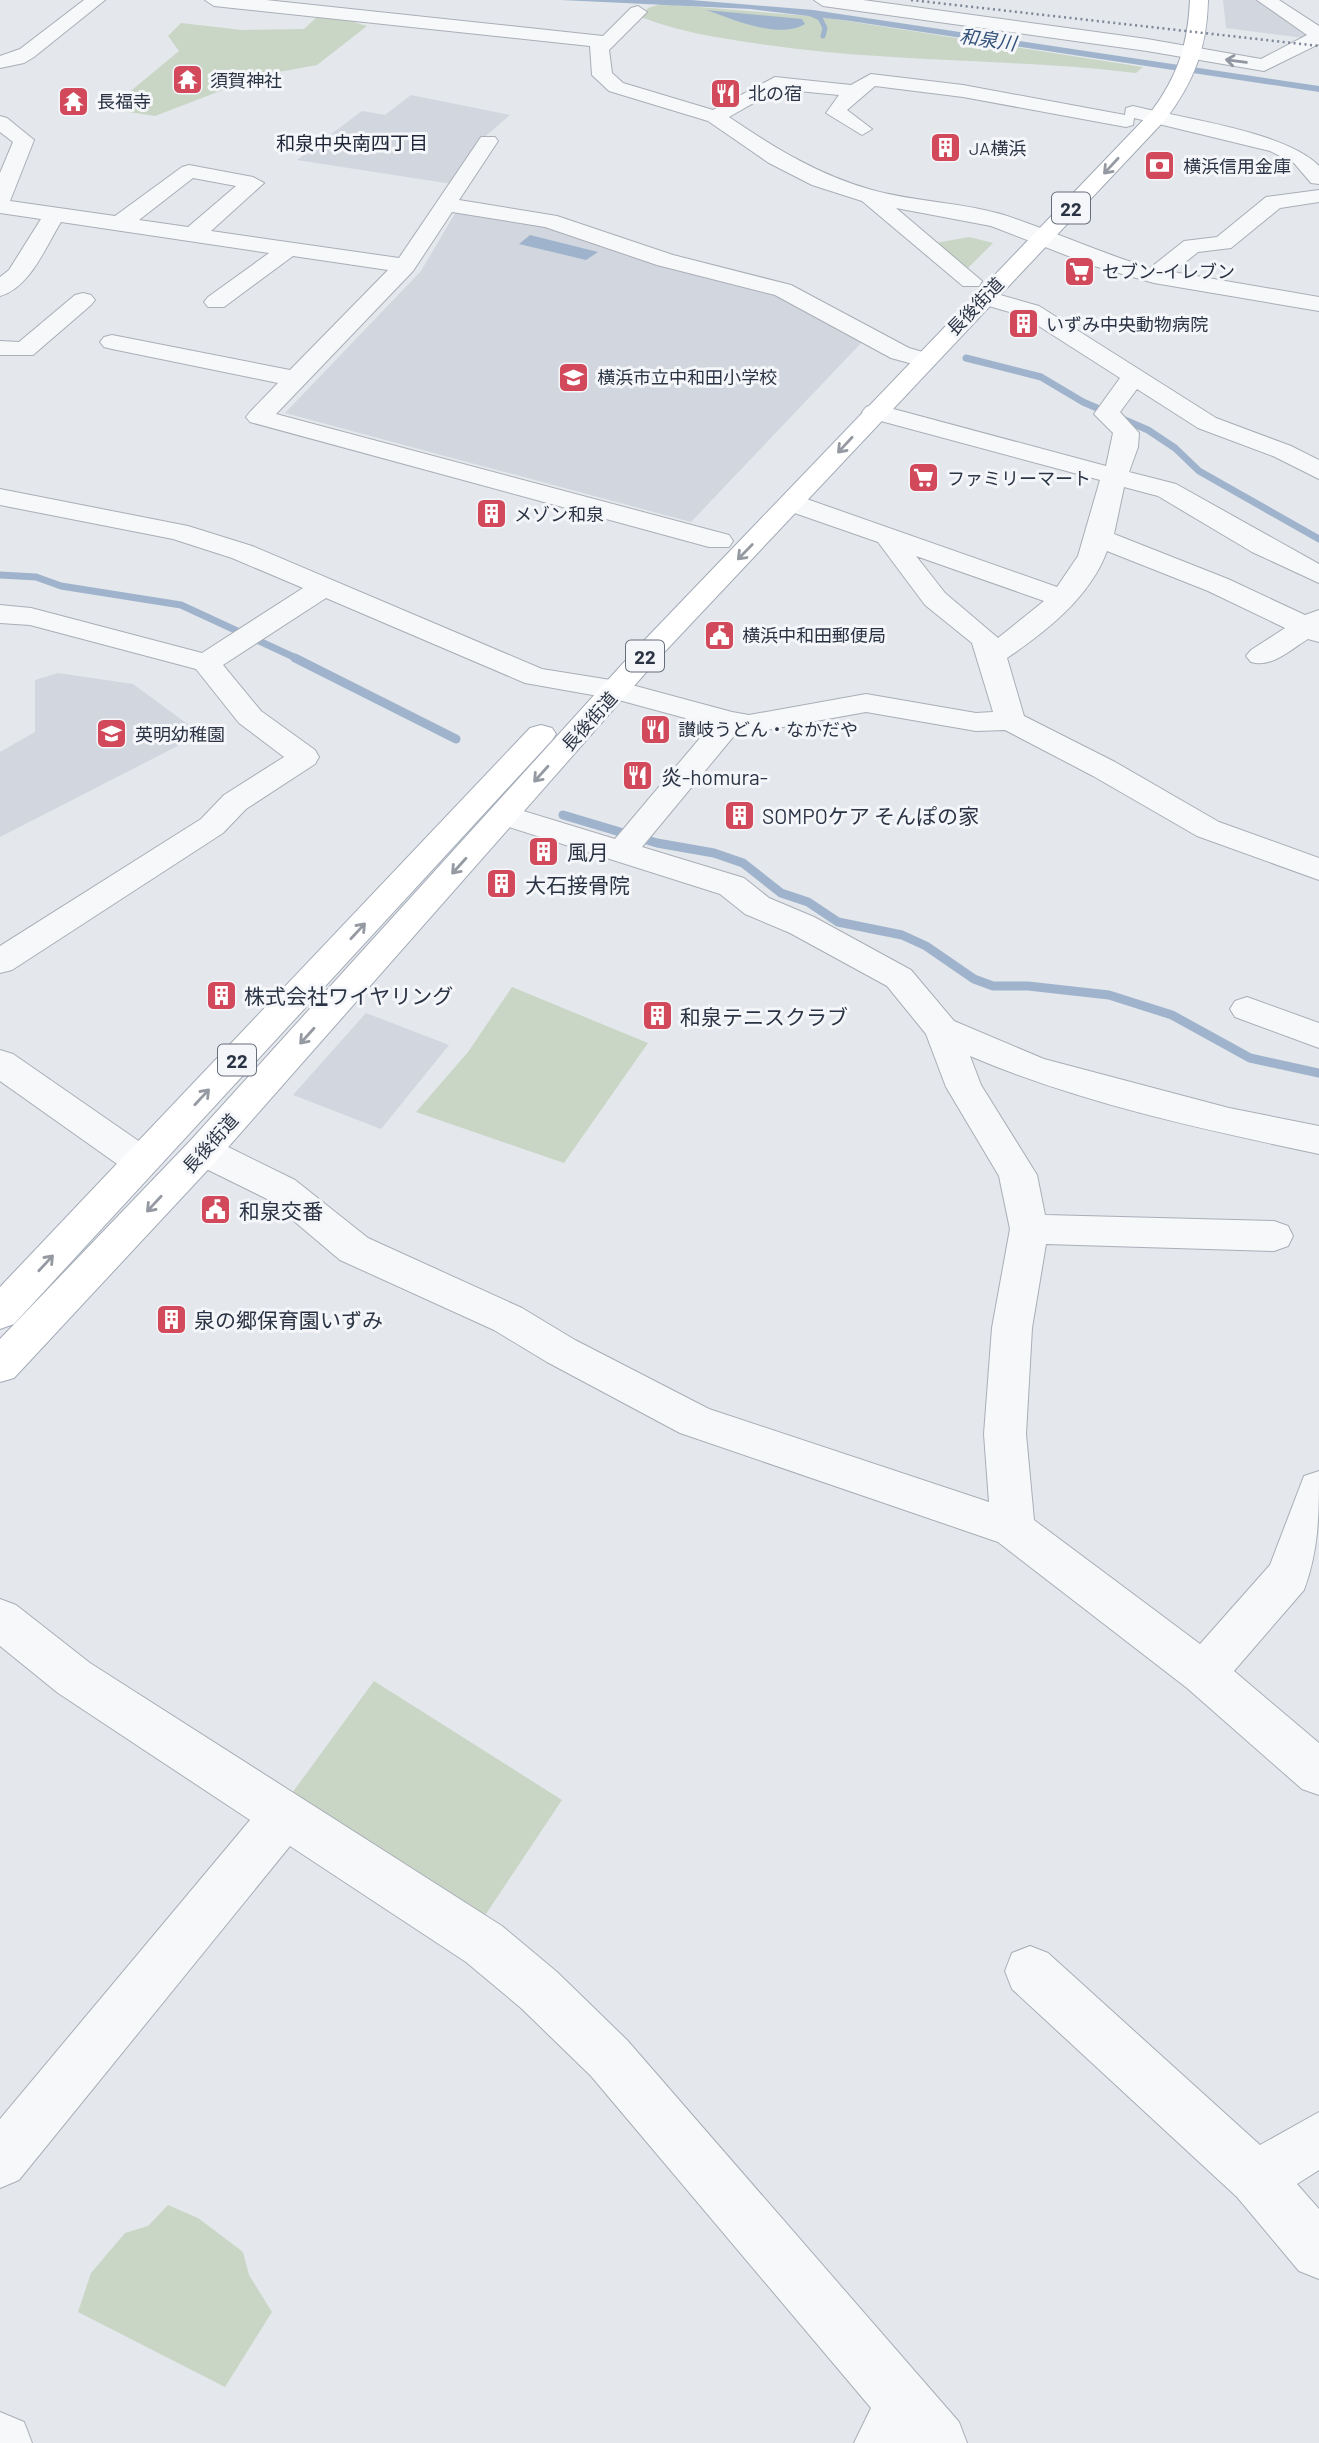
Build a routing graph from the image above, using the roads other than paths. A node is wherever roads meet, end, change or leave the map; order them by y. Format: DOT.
graph roads {
  1 [pos="96,0"];
  2 [pos="214,0"];
  3 [pos="823,0"];
  4 [pos="1199,0"];
  5 [pos="1266,0"];
  6 [pos="1316,7"];
  7 [pos="638,12"];
  8 [pos="1172,24"];
  9 [pos="1319,35"];
  10 [pos="600,48"];
  11 [pos="1168,59"];
  12 [pos="0,62"];
  13 [pos="1192,62"];
  14 [pos="855,92"];
  15 [pos="1135,109"];
  16 [pos="1158,116"];
  17 [pos="715,117"];
  18 [pos="0,122"];
  19 [pos="862,128"];
  20 [pos="488,142"];
  21 [pos="1319,178"];
  22 [pos="1319,196"];
  23 [pos="869,197"];
  24 [pos="0,200"];
  25 [pos="447,205"];
  26 [pos="0,206"];
  27 [pos="54,216"];
  28 [pos="118,225"];
  29 [pos="1033,233"];
  30 [pos="191,236"];
  31 [pos="286,251"];
  32 [pos="405,266"];
  33 [pos="1154,276"];
  34 [pos="0,289"];
  35 [pos="977,289"];
  36 [pos="83,300"];
  37 [pos="216,302"];
  38 [pos="1319,304"];
  39 [pos="112,342"];
  40 [pos="0,348"];
  41 [pos="912,356"];
  42 [pos="1134,376"];
  43 [pos="296,379"];
  44 [pos="875,412"];
  45 [pos="829,427"];
  46 [pos="1316,465"];
  47 [pos="0,470"];
  48 [pos="1114,475"];
  49 [pos="0,497"];
  50 [pos="779,498"];
  51 [pos="82,514"];
  52 [pos="886,535"];
  53 [pos="1099,538"];
  54 [pos="719,541"];
  55 [pos="1319,575"];
  56 [pos="322,588"];
  57 [pos="1062,598"];
  58 [pos="0,614"];
  59 [pos="1315,626"];
  60 [pos="992,655"];
  61 [pos="1261,656"];
  62 [pos="206,663"];
  63 [pos="603,688"];
  64 [pos="730,721"];
  65 [pos="1010,721"];
  66 [pos="504,815"];
  67 [pos="630,841"];
  68 [pos="1319,870"];
  69 [pos="0,962"];
  70 [pos="1247,1009"];
  71 [pos="942,1030"];
  72 [pos="1319,1036"];
  73 [pos="0,1063"];
  74 [pos="1319,1140"];
  75 [pos="203,1151"];
  76 [pos="140,1161"];
  77 [pos="1029,1229"];
  78 [pos="1274,1236"];
  79 [pos="0,1313"];
  80 [pos="0,1366"];
  81 [pos="1319,1489"];
  82 [pos="1013,1529"];
  83 [pos="0,1619"];
  84 [pos="1203,1673"];
  85 [pos="1319,1773"];
  86 [pos="284,1816"];
  87 [pos="1030,1971"];
  88 [pos="1319,2139"];
  89 [pos="0,2161"];
  90 [pos="1256,2178"];
  91 [pos="1319,2251"];
  92 [pos="909,2431"];
  1 -- 12 [label="street"];
  2 -- 10 [label="street"];
  3 -- 11 [label="street"];
  4 -- 13 [label="main road"];
  5 -- 6 [label="street"];
  5 -- 9 [label="street"];
  7 -- 10 [label="street"];
  8 -- 11 [label="main road"];
  9 -- 13 [label="street, one-way"];
  10 -- 17 [label="street"];
  11 -- 13 [label="street"];
  13 -- 16 [label="main road, 長後街道 / 22"];
  14 -- 15 [label="street"];
  14 -- 17 [label="street"];
  14 -- 19 [label="street"];
  15 -- 16 [label="street"];
  15 -- 29 [label="main road, 長後街道 / 22"];
  16 -- 21 [label="street"];
  16 -- 29 [label="main road, 長後街道 / 22, one-way"];
  17 -- 23 [label="street"];
  18 -- 24 [label="street"];
  20 -- 25 [label="street"];
  22 -- 33 [label="street"];
  23 -- 29 [label="street"];
  23 -- 35 [label="street"];
  25 -- 32 [label="street"];
  25 -- 41 [label="street"];
  26 -- 27 [label="street"];
  27 -- 28 [label="street"];
  27 -- 34 [label="street"];
  28 -- 30 [label="street"];
  28 -- 30 [label="street"];
  29 -- 33 [label="street"];
  29 -- 35 [label="main road, 長後街道 / 22"];
  30 -- 31 [label="street"];
  31 -- 32 [label="street"];
  31 -- 37 [label="street"];
  32 -- 43 [label="street"];
  33 -- 38 [label="street"];
  35 -- 41 [label="main road, 長後街道 / 22"];
  35 -- 42 [label="street"];
  36 -- 40 [label="street"];
  39 -- 43 [label="street"];
  41 -- 44 [label="main road, 長後街道 / 22"];
  41 -- 45 [label="main road, 長後街道 / 22"];
  42 -- 46 [label="street"];
  42 -- 48 [label="street"];
  43 -- 54 [label="street"];
  44 -- 48 [label="street"];
  44 -- 50 [label="main road, 長後街道 / 22, one-way"];
  47 -- 51 [label="street"];
  48 -- 53 [label="street"];
  48 -- 55 [label="street"];
  49 -- 51 [label="street"];
  50 -- 52 [label="street"];
  50 -- 54 [label="main road, 長後街道 / 22"];
  50 -- 63 [label="main road, 長後街道 / 22, one-way"];
  51 -- 56 [label="street"];
  52 -- 57 [label="street"];
  52 -- 60 [label="street"];
  53 -- 57 [label="street"];
  53 -- 59 [label="street"];
  54 -- 63 [label="main road, 長後街道 / 22"];
  56 -- 62 [label="street"];
  56 -- 63 [label="street"];
  57 -- 60 [label="street"];
  58 -- 62 [label="street"];
  59 -- 61 [label="street"];
  60 -- 65 [label="street"];
  62 -- 69 [label="street"];
  63 -- 64 [label="street"];
  63 -- 66 [label="main road, 長後街道 / 22, one-way"];
  76 -- 63 [label="main road, 長後街道 / 22, one-way"];
  64 -- 65 [label="street"];
  64 -- 67 [label="street"];
  65 -- 68 [label="street"];
  66 -- 67 [label="street"];
  66 -- 75 [label="main road, 長後街道 / 22, one-way"];
  67 -- 71 [label="street"];
  70 -- 72 [label="street"];
  71 -- 74 [label="street"];
  71 -- 77 [label="street"];
  73 -- 76 [label="street"];
  75 -- 80 [label="main road, 長後街道 / 22, one-way"];
  75 -- 82 [label="street"];
  79 -- 76 [label="main road, 長後街道 / 22, one-way"];
  77 -- 78 [label="street"];
  77 -- 82 [label="street"];
  81 -- 84 [label="street"];
  82 -- 84 [label="street"];
  83 -- 86 [label="street"];
  84 -- 85 [label="street"];
  86 -- 89 [label="street"];
  86 -- 92 [label="street"];
  87 -- 90 [label="street"];
  88 -- 90 [label="street"];
  90 -- 91 [label="street"];
}
